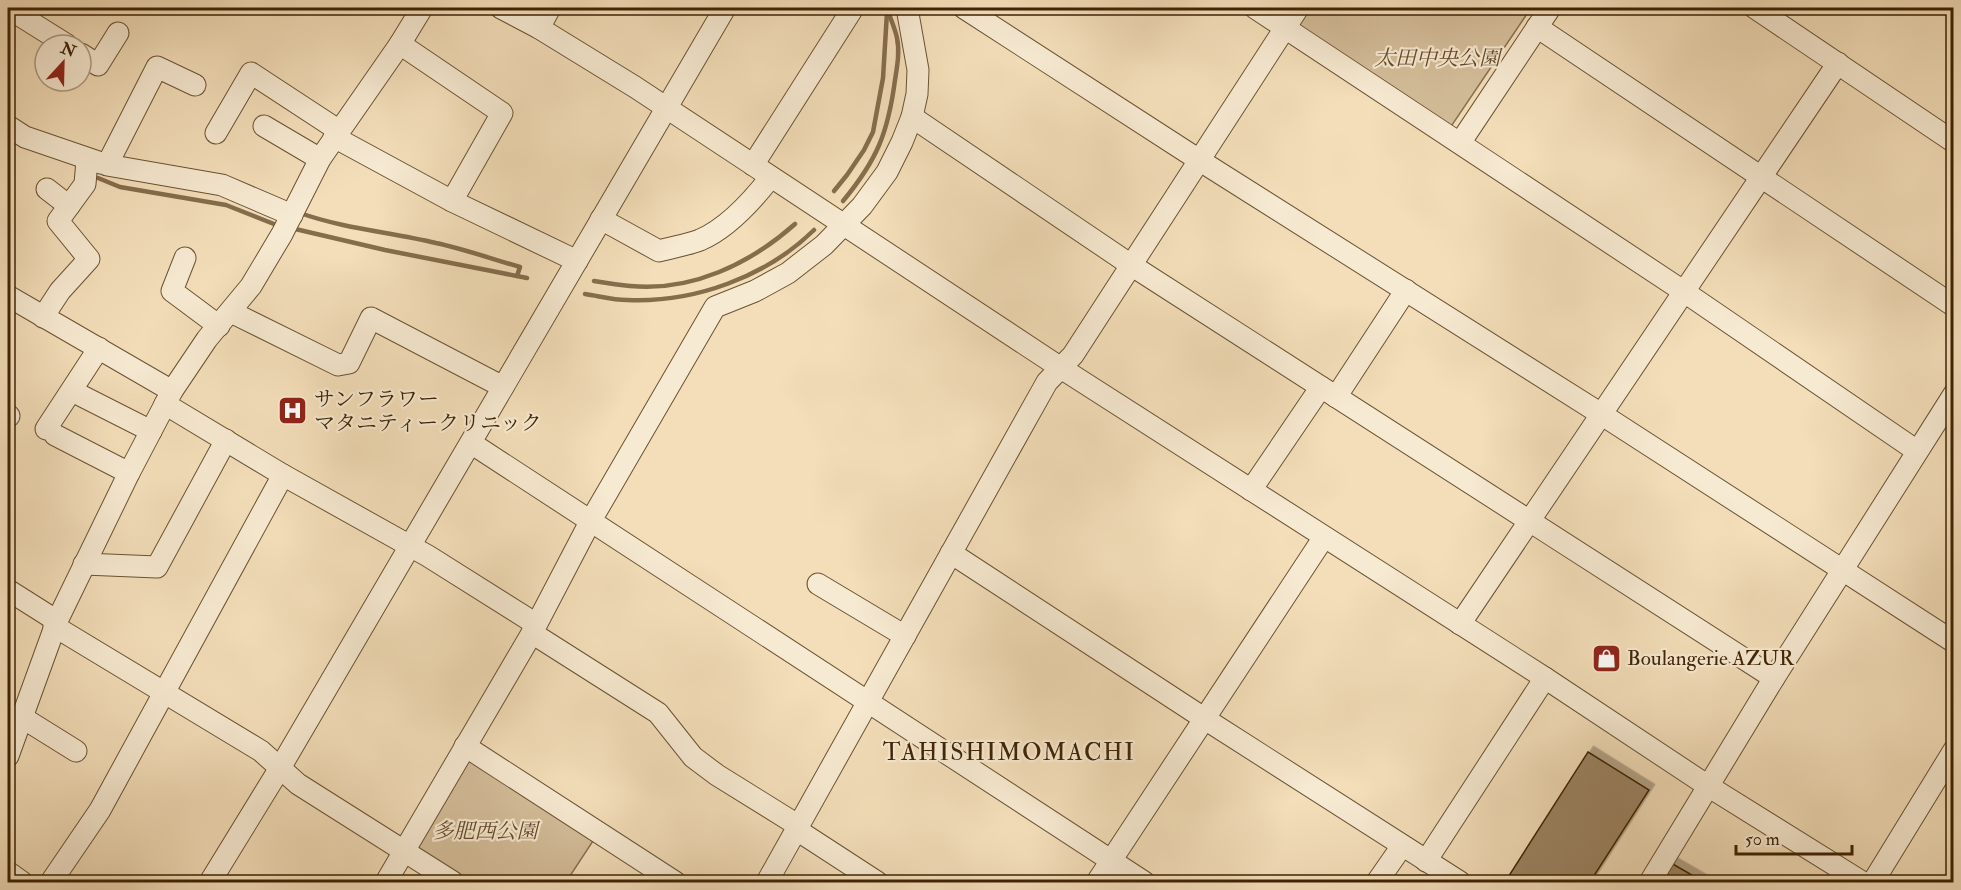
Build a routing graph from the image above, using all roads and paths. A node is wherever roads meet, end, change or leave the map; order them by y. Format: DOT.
graph roads {
  1 [pos="8,8"];
  2 [pos="422,8"];
  3 [pos="501,8"];
  4 [pos="550,8"];
  5 [pos="725,8"];
  6 [pos="853,8"];
  7 [pos="907,8"];
  8 [pos="964,8"];
  9 [pos="1255,8"];
  10 [pos="1298,8"];
  11 [pos="1550,8"];
  12 [pos="1755,8"];
  13 [pos="1537,27"];
  14 [pos="538,28"];
  15 [pos="1284,28"];
  16 [pos="47,33"];
  17 [pos="118,33"];
  18 [pos="400,44"];
  19 [pos="93,62"];
  20 [pos="1838,63"];
  21 [pos="195,85"];
  22 [pos="666,107"];
  23 [pos="912,117"];
  24 [pos="8,126"];
  25 [pos="264,126"];
  26 [pos="216,133"];
  27 [pos="336,133"];
  28 [pos="1953,142"];
  29 [pos="1460,143"];
  30 [pos="320,159"];
  31 [pos="1199,160"];
  32 [pos="97,162"];
  33 [pos="753,165"];
  34 [pos="1761,175"];
  35 [pos="770,178"];
  36 [pos="47,189"];
  37 [pos="452,201"];
  38 [pos="69,206"];
  39 [pos="601,219"];
  40 [pos="287,224"];
  41 [pos="843,225"];
  42 [pos="185,258"];
  43 [pos="577,261"];
  44 [pos="1131,265"];
  45 [pos="1406,290"];
  46 [pos="1683,291"];
  47 [pos="8,296"];
  48 [pos="1953,306"];
  49 [pos="44,317"];
  50 [pos="225,319"];
  51 [pos="99,348"];
  52 [pos="1061,368"];
  53 [pos="503,387"];
  54 [pos="72,391"];
  55 [pos="1328,392"];
  56 [pos="1953,394"];
  57 [pos="169,398"];
  58 [pos="1601,414"];
  59 [pos="151,431"];
  60 [pos="226,440"];
  61 [pos="471,443"];
  62 [pos="1917,451"];
  63 [pos="129,473"];
  64 [pos="283,475"];
  65 [pos="1251,490"];
  66 [pos="1530,520"];
  67 [pos="590,522"];
  68 [pos="1324,537"];
  69 [pos="410,545"];
  70 [pos="951,553"];
  71 [pos="84,564"];
  72 [pos="1841,570"];
  73 [pos="818,584"];
  74 [pos="8,590"];
  75 [pos="56,624"];
  76 [pos="1460,624"];
  77 [pos="534,628"];
  78 [pos="905,636"];
  79 [pos="1953,642"];
  80 [pos="1545,678"];
  81 [pos="1774,678"];
  82 [pos="164,693"];
  83 [pos="868,703"];
  84 [pos="23,718"];
  85 [pos="1204,719"];
  86 [pos="465,746"];
  87 [pos="1953,750"];
  88 [pos="76,751"];
  89 [pos="8,756"];
  90 [pos="280,768"];
  91 [pos="1708,786"];
  92 [pos="798,828"];
  93 [pos="1402,846"];
  94 [pos="404,852"];
  95 [pos="1111,861"];
  96 [pos="1426,861"];
  97 [pos="8,872"];
  98 [pos="22,882"];
  99 [pos="51,882"];
  100 [pos="210,882"];
  101 [pos="386,882"];
  102 [pos="453,882"];
  103 [pos="675,882"];
  104 [pos="767,882"];
  105 [pos="877,882"];
  106 [pos="1097,882"];
  107 [pos="1144,882"];
  108 [pos="1377,882"];
  109 [pos="1460,882"];
  110 [pos="1650,882"];
  111 [pos="1862,882"];
  112 [pos="1873,882"];
  1 -- 16 [label="street"];
  2 -- 18 [label="street"];
  3 -- 14 [label="street"];
  4 -- 14 [label="street"];
  5 -- 22 [label="street"];
  6 -- 33 [label="street"];
  7 -- 23 [label="street"];
  8 -- 31 [label="street"];
  9 -- 15 [label="street"];
  10 -- 15 [label="street"];
  11 -- 13 [label="street"];
  12 -- 20 [label="street"];
  13 -- 29 [label="street"];
  13 -- 34 [label="street"];
  14 -- 22 [label="street"];
  15 -- 29 [label="street"];
  15 -- 31 [label="street"];
  17 -- 19 [label="street"];
  18 -- 27 [label="street"];
  18 -- 37 [label="street"];
  20 -- 28 [label="street"];
  20 -- 34 [label="street"];
  21 -- 32 [label="street"];
  22 -- 33 [label="street"];
  22 -- 39 [label="street"];
  23 -- 41 [label="street"];
  23 -- 44 [label="street"];
  24 -- 32 [label="street"];
  25 -- 30 [label="street"];
  26 -- 27 [label="street"];
  27 -- 30 [label="street"];
  27 -- 37 [label="street"];
  29 -- 46 [label="street"];
  30 -- 40 [label="street"];
  31 -- 44 [label="street"];
  31 -- 45 [label="street"];
  32 -- 38 [label="street"];
  32 -- 40 [label="street"];
  33 -- 35 [label="street"];
  34 -- 46 [label="street"];
  34 -- 48 [label="street"];
  35 -- 39 [label="street"];
  35 -- 41 [label="street"];
  36 -- 38 [label="street"];
  37 -- 43 [label="street"];
  38 -- 49 [label="street"];
  39 -- 43 [label="street"];
  40 -- 50 [label="street"];
  41 -- 52 [label="street"];
  41 -- 67 [label="street"];
  42 -- 50 [label="street"];
  43 -- 53 [label="street"];
  44 -- 52 [label="street"];
  44 -- 55 [label="street"];
  45 -- 55 [label="street"];
  45 -- 58 [label="street"];
  46 -- 58 [label="street"];
  46 -- 62 [label="street"];
  47 -- 49 [label="street"];
  49 -- 51 [label="street"];
  50 -- 53 [label="street"];
  50 -- 57 [label="street"];
  51 -- 54 [label="street"];
  51 -- 57 [label="street"];
  52 -- 65 [label="street"];
  52 -- 70 [label="street"];
  53 -- 61 [label="street"];
  54 -- 59 [label="street"];
  54 -- 63 [label="street"];
  55 -- 65 [label="street"];
  55 -- 66 [label="street"];
  56 -- 62 [label="street"];
  57 -- 59 [label="street"];
  57 -- 60 [label="street"];
  58 -- 66 [label="street"];
  58 -- 72 [label="street"];
  59 -- 63 [label="street"];
  60 -- 64 [label="street"];
  60 -- 71 [label="street"];
  61 -- 67 [label="street"];
  61 -- 69 [label="street"];
  62 -- 72 [label="street"];
  63 -- 71 [label="street"];
  64 -- 69 [label="street"];
  64 -- 82 [label="street"];
  65 -- 68 [label="street"];
  66 -- 76 [label="street"];
  66 -- 81 [label="street"];
  67 -- 77 [label="street"];
  67 -- 83 [label="street"];
  68 -- 76 [label="street"];
  68 -- 85 [label="street"];
  69 -- 77 [label="street"];
  69 -- 90 [label="street"];
  70 -- 78 [label="street"];
  70 -- 85 [label="street"];
  71 -- 75 [label="street"];
  72 -- 79 [label="street"];
  72 -- 81 [label="street"];
  73 -- 78 [label="street"];
  74 -- 75 [label="street"];
  75 -- 82 [label="street"];
  75 -- 84 [label="street"];
  76 -- 80 [label="street"];
  77 -- 86 [label="street"];
  77 -- 92 [label="street"];
  78 -- 83 [label="street"];
  80 -- 91 [label="street"];
  80 -- 96 [label="street"];
  81 -- 91 [label="street"];
  82 -- 90 [label="street"];
  82 -- 99 [label="street"];
  83 -- 92 [label="street"];
  83 -- 95 [label="street"];
  84 -- 88 [label="street"];
  84 -- 89 [label="street"];
  85 -- 93 [label="street"];
  85 -- 95 [label="street"];
  86 -- 94 [label="street"];
  86 -- 103 [label="street"];
  87 -- 112 [label="street"];
  90 -- 94 [label="street"];
  90 -- 100 [label="street"];
  91 -- 110 [label="street"];
  91 -- 111 [label="street"];
  92 -- 104 [label="street"];
  92 -- 105 [label="street"];
  93 -- 96 [label="street"];
  93 -- 108 [label="street"];
  94 -- 101 [label="street"];
  94 -- 102 [label="street"];
  95 -- 106 [label="street"];
  95 -- 107 [label="street"];
  96 -- 109 [label="street"];
  97 -- 98 [label="street"];
}
